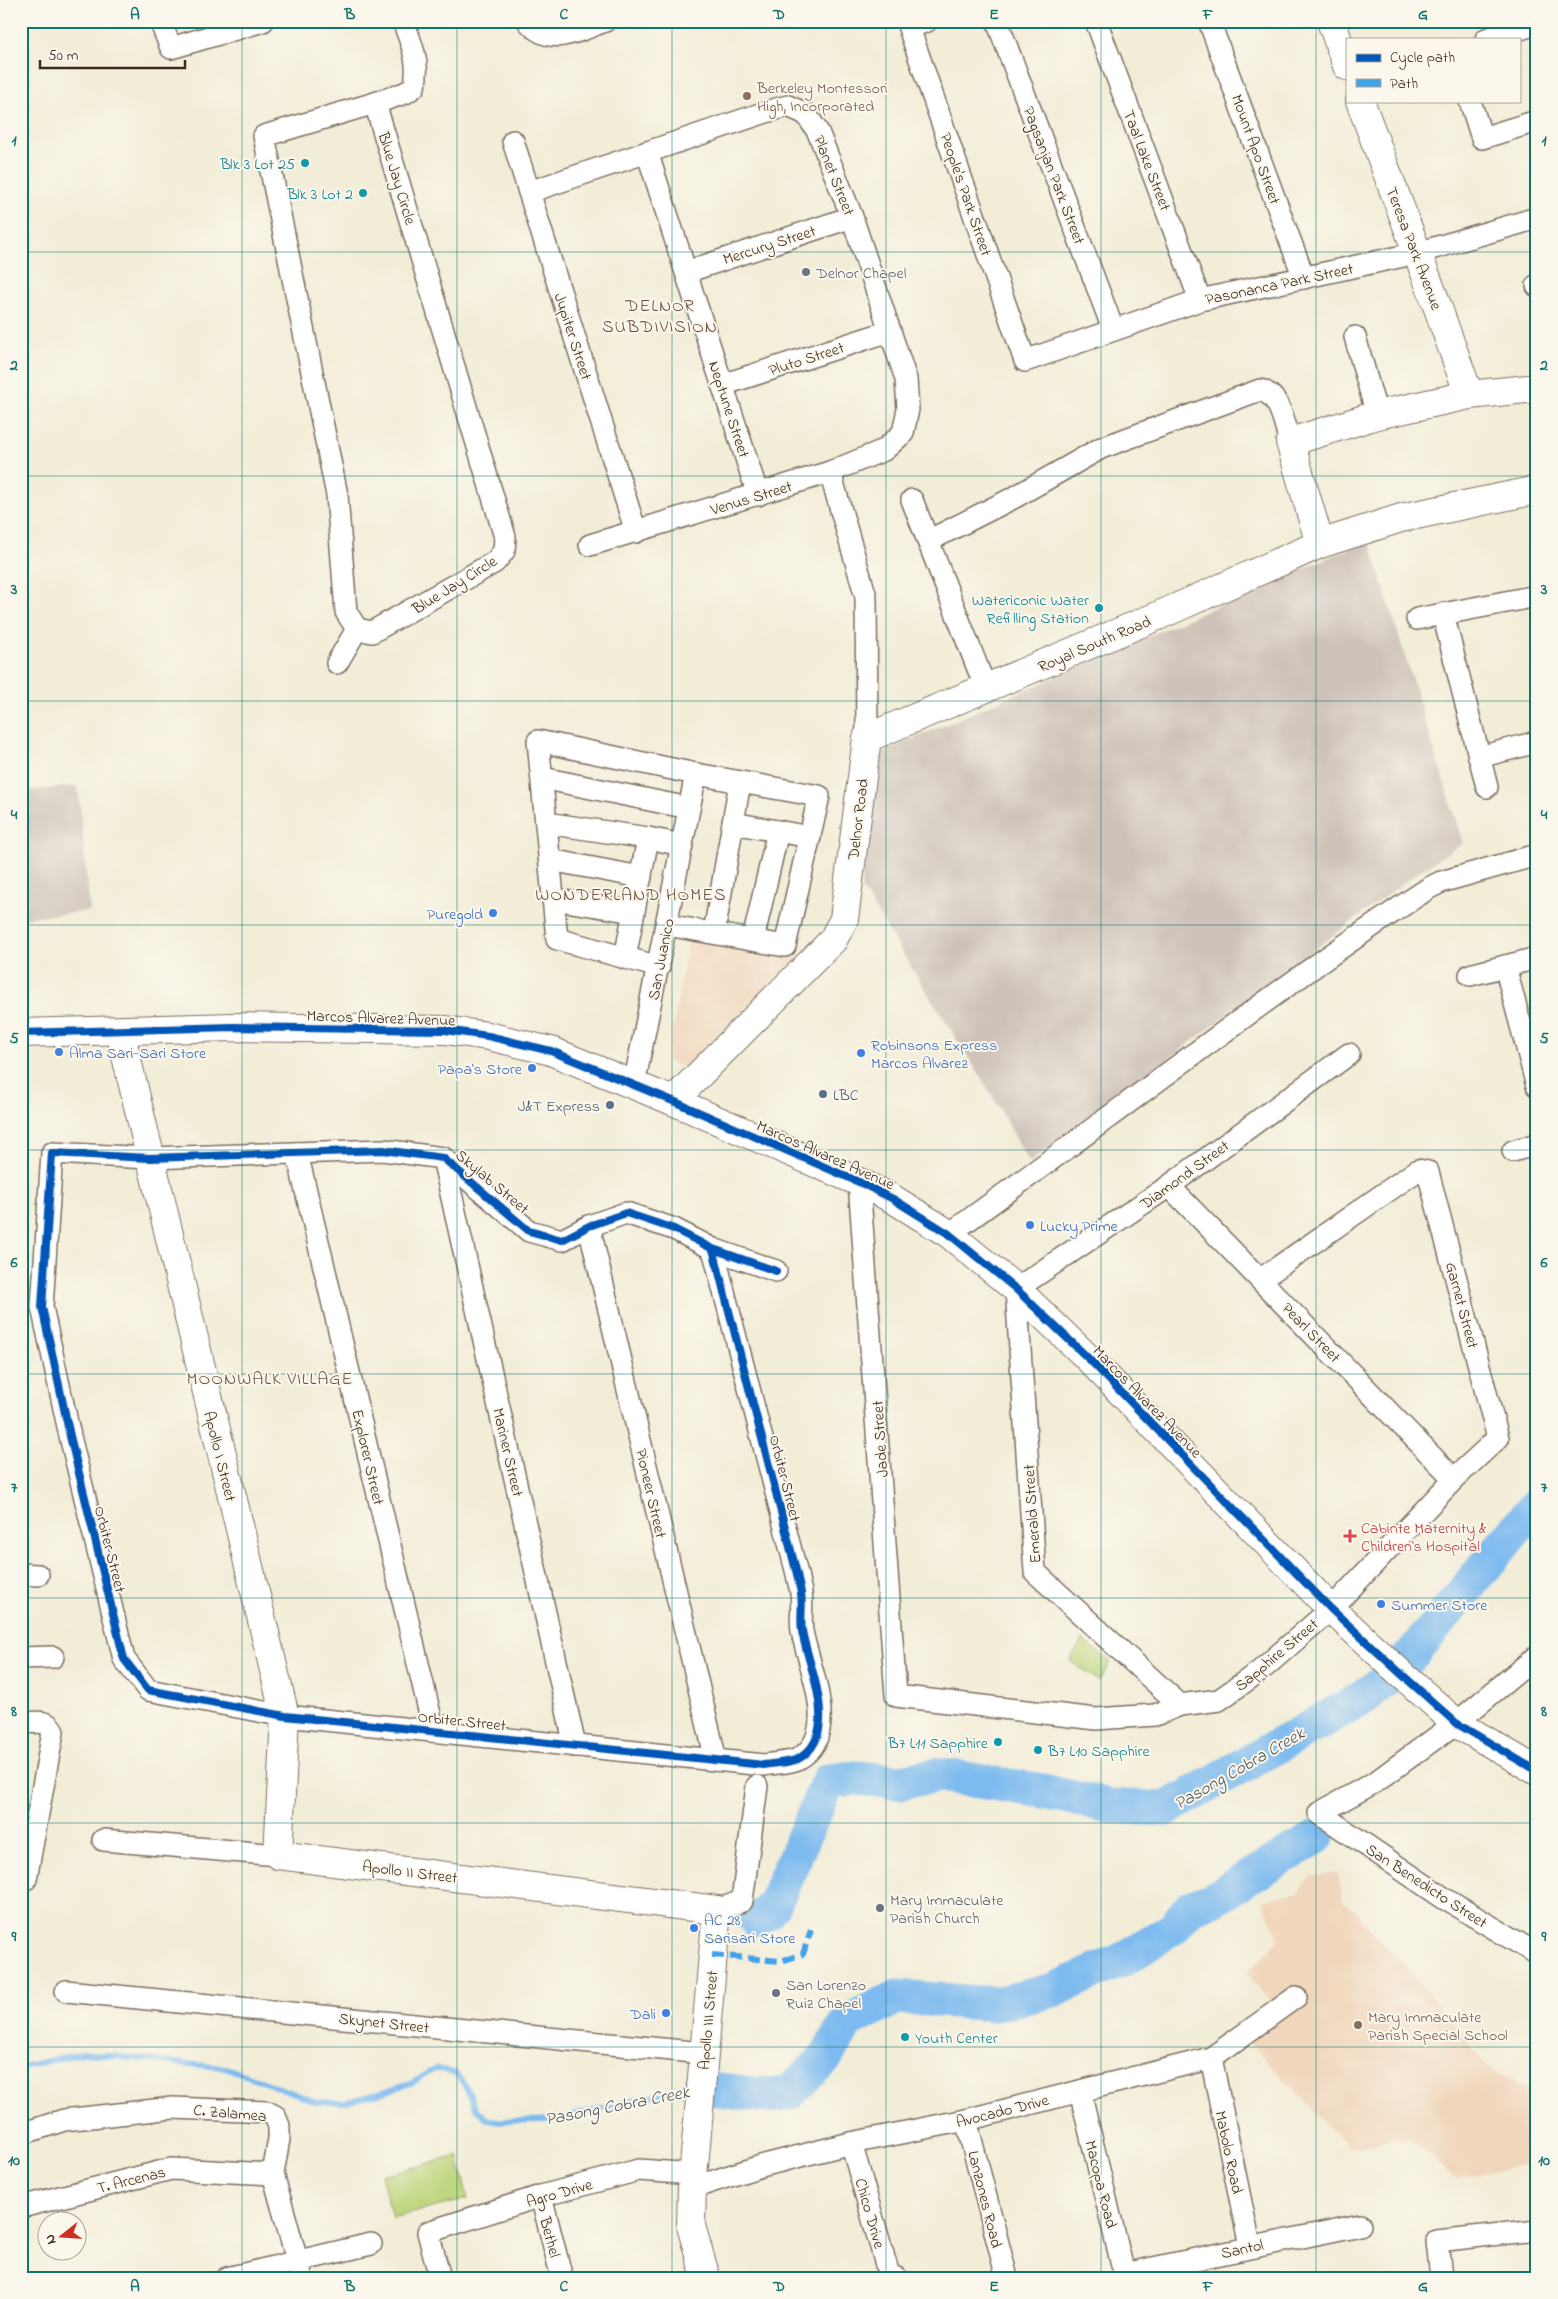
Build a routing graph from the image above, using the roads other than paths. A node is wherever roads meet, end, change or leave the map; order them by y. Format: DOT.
graph roads {
  1 [pos="160,21"];
  2 [pos="263,21"];
  3 [pos="403,21"];
  4 [pos="528,21"];
  5 [pos="604,21"];
  6 [pos="997,21"];
  7 [pos="1096,21"];
  8 [pos="1209,21"];
  9 [pos="1331,21"];
  10 [pos="918,24"];
  11 [pos="1537,24"];
  12 [pos="1489,38"];
  13 [pos="1346,63"];
  14 [pos="1360,102"];
  15 [pos="1470,102"];
  16 [pos="375,103"];
  17 [pos="1537,121"];
  18 [pos="513,141"];
  19 [pos="647,152"];
  20 [pos="528,192"];
  21 [pos="852,217"];
  22 [pos="1537,218"];
  23 [pos="1417,253"];
  24 [pos="686,272"];
  25 [pos="1304,278"];
  26 [pos="1200,300"];
  27 [pos="1113,329"];
  28 [pos="890,331"];
  29 [pos="1355,337"];
  30 [pos="1025,361"];
  31 [pos="722,385"];
  32 [pos="1537,388"];
  33 [pos="1468,396"];
  34 [pos="1377,415"];
  35 [pos="904,433"];
  36 [pos="1290,442"];
  37 [pos="830,472"];
  38 [pos="1537,490"];
  39 [pos="758,495"];
  40 [pos="912,500"];
  41 [pos="636,532"];
  42 [pos="928,541"];
  43 [pos="1320,544"];
  44 [pos="590,545"];
  45 [pos="1537,596"];
  46 [pos="1443,614"];
  47 [pos="1417,619"];
  48 [pos="357,629"];
  49 [pos="337,663"];
  50 [pos="986,689"];
  51 [pos="867,738"];
  52 [pos="1537,742"];
  53 [pos="1479,757"];
  54 [pos="696,774"];
  55 [pos="542,778"];
  56 [pos="740,782"];
  57 [pos="1487,788"];
  58 [pos="690,808"];
  59 [pos="546,823"];
  60 [pos="733,823"];
  61 [pos="778,831"];
  62 [pos="648,838"];
  63 [pos="810,838"];
  64 [pos="682,846"];
  65 [pos="1537,855"];
  66 [pos="550,860"];
  67 [pos="640,877"];
  68 [pos="553,899"];
  69 [pos="634,912"];
  70 [pos="667,925"];
  71 [pos="714,934"];
  72 [pos="753,940"];
  73 [pos="625,958"];
  74 [pos="1537,958"];
  75 [pos="1506,966"];
  76 [pos="659,967"];
  77 [pos="1470,975"];
  78 [pos="120,1031"];
  79 [pos="21,1033"];
  80 [pos="1349,1054"];
  81 [pos="634,1085"];
  82 [pos="1537,1086"];
  83 [pos="673,1101"];
  84 [pos="1537,1144"];
  85 [pos="1513,1151"];
  86 [pos="52,1153"];
  87 [pos="297,1153"];
  88 [pos="149,1158"];
  89 [pos="443,1158"];
  90 [pos="859,1182"];
  91 [pos="1169,1186"];
  92 [pos="589,1226"];
  93 [pos="949,1234"];
  94 [pos="713,1248"];
  95 [pos="776,1271"];
  96 [pos="1261,1279"];
  97 [pos="1016,1289"];
  98 [pos="1498,1438"];
  99 [pos="1454,1479"];
  100 [pos="1331,1609"];
  101 [pos="1537,1656"];
  102 [pos="54,1657"];
  103 [pos="21,1658"];
  104 [pos="896,1696"];
  105 [pos="1180,1706"];
  106 [pos="285,1716"];
  107 [pos="21,1723"];
  108 [pos="1456,1723"];
  109 [pos="434,1731"];
  110 [pos="575,1746"];
  111 [pos="716,1760"];
  112 [pos="1537,1771"];
  113 [pos="757,1786"];
  114 [pos="31,1805"];
  115 [pos="103,1840"];
  116 [pos="278,1855"];
  117 [pos="21,1879"];
  118 [pos="717,1910"];
  119 [pos="1537,1954"];
  120 [pos="66,1992"];
  121 [pos="1296,1997"];
  122 [pos="1211,2058"];
  123 [pos="702,2063"];
  124 [pos="1080,2091"];
  125 [pos="966,2120"];
  126 [pos="21,2134"];
  127 [pos="851,2143"];
  128 [pos="273,2174"];
  129 [pos="693,2181"];
  130 [pos="541,2196"];
  131 [pos="21,2207"];
  132 [pos="1360,2225"];
  133 [pos="1537,2230"];
  134 [pos="371,2244"];
  135 [pos="1250,2246"];
  136 [pos="300,2269"];
  137 [pos="1125,2276"];
  138 [pos="227,2278"];
  139 [pos="440,2278"];
  140 [pos="562,2278"];
  141 [pos="706,2278"];
  142 [pos="896,2278"];
  143 [pos="1006,2278"];
  144 [pos="1441,2278"];
  1 -- 2 [label="street"];
  3 -- 16 [label="street"];
  4 -- 5 [label="street"];
  6 -- 27 [label="street, Pagsanjan Park Street"];
  7 -- 26 [label="street, Taal Lake Street"];
  8 -- 25 [label="street, Mount Apo Street"];
  9 -- 13 [label="street"];
  10 -- 30 [label="street, People's Park Street"];
  11 -- 12 [label="street"];
  14 -- 23 [label="street, Teresa Park Avenue"];
  15 -- 17 [label="street"];
  16 -- 48 [label="street"];
  16 -- 48 [label="street, Blue Jay Circle"];
  18 -- 20 [label="street, Jupiter Street"];
  19 -- 20 [label="street, Planet Street"];
  19 -- 21 [label="street, Planet Street"];
  19 -- 24 [label="street, Neptune Street"];
  20 -- 41 [label="street, Jupiter Street"];
  21 -- 24 [label="street, Mercury Street"];
  21 -- 28 [label="street, Planet Street"];
  22 -- 23 [label="street, Pasonanca Park Street"];
  23 -- 25 [label="street, Pasonanca Park Street"];
  23 -- 33 [label="street, Teresa Park Avenue"];
  24 -- 31 [label="street, Neptune Street"];
  25 -- 26 [label="street, Pasonanca Park Street"];
  26 -- 27 [label="street, Pasonanca Park Street"];
  27 -- 30 [label="street, Pasonanca Park Street"];
  28 -- 31 [label="street, Pluto Street"];
  28 -- 35 [label="street, Planet Street"];
  29 -- 34 [label="street"];
  31 -- 39 [label="street, Neptune Street"];
  32 -- 33 [label="street"];
  33 -- 34 [label="street"];
  34 -- 36 [label="street"];
  35 -- 37 [label="street, Venus Street"];
  36 -- 42 [label="street"];
  36 -- 43 [label="street"];
  37 -- 39 [label="street, Venus Street"];
  37 -- 51 [label="street, Delnor Road"];
  38 -- 43 [label="street, Royal South Road"];
  39 -- 41 [label="street, Venus Street"];
  40 -- 42 [label="street"];
  41 -- 44 [label="street, Venus Street"];
  42 -- 50 [label="street"];
  43 -- 50 [label="street, Royal South Road"];
  45 -- 46 [label="street"];
  46 -- 47 [label="street"];
  46 -- 53 [label="street"];
  48 -- 49 [label="street"];
  50 -- 51 [label="street, Royal South Road"];
  51 -- 83 [label="street, Delnor Road"];
  52 -- 53 [label="street"];
  53 -- 57 [label="street"];
  54 -- 55 [label="street"];
  54 -- 56 [label="street"];
  54 -- 58 [label="street, San Juanico"];
  55 -- 58 [label="street"];
  55 -- 59 [label="street"];
  56 -- 60 [label="street"];
  56 -- 63 [label="street"];
  58 -- 64 [label="street, San Juanico"];
  59 -- 62 [label="street"];
  59 -- 66 [label="street"];
  60 -- 61 [label="street"];
  60 -- 71 [label="street"];
  61 -- 63 [label="street"];
  61 -- 72 [label="street"];
  62 -- 64 [label="street"];
  62 -- 67 [label="street"];
  63 -- 72 [label="street"];
  64 -- 70 [label="street, San Juanico"];
  65 -- 93 [label="street"];
  66 -- 67 [label="street"];
  66 -- 68 [label="street"];
  67 -- 69 [label="street"];
  68 -- 69 [label="street"];
  68 -- 73 [label="street"];
  69 -- 73 [label="street"];
  70 -- 71 [label="street"];
  70 -- 76 [label="street, San Juanico"];
  71 -- 72 [label="street"];
  73 -- 76 [label="street"];
  74 -- 75 [label="street"];
  75 -- 77 [label="street"];
  75 -- 82 [label="street"];
  76 -- 81 [label="street, San Juanico"];
  78 -- 79 [label="street, Marcos Alvarez Avenue"];
  78 -- 81 [label="street, Marcos Alvarez Avenue"];
  78 -- 88 [label="street, Apollo I Street"];
  80 -- 91 [label="street, Diamond Street"];
  81 -- 83 [label="street, Marcos Alvarez Avenue"];
  83 -- 90 [label="street, Marcos Alvarez Avenue"];
  84 -- 85 [label="street"];
  86 -- 88 [label="street, Skylab Street"];
  86 -- 106 [label="street, Orbiter Street"];
  87 -- 88 [label="street, Skylab Street"];
  87 -- 89 [label="street, Skylab Street"];
  87 -- 109 [label="street, Explorer Street"];
  88 -- 106 [label="street, Apollo I Street"];
  89 -- 92 [label="street, Skylab Street"];
  89 -- 110 [label="street, Mariner Street"];
  90 -- 93 [label="street, Marcos Alvarez Avenue"];
  90 -- 104 [label="street, Jade Street"];
  91 -- 96 [label="street, Pearl Street"];
  91 -- 97 [label="street, Diamond Street"];
  92 -- 94 [label="street, Skylab Street"];
  92 -- 111 [label="street, Pioneer Street"];
  93 -- 97 [label="street, Marcos Alvarez Avenue"];
  94 -- 95 [label="street, Skylab Street"];
  94 -- 111 [label="street, Orbiter Street"];
  96 -- 98 [label="street, Garnet Street"];
  96 -- 99 [label="street, Pearl Street"];
  97 -- 100 [label="street, Marcos Alvarez Avenue"];
  97 -- 105 [label="street, Emerald Street"];
  98 -- 99 [label="street, Sapphire Street"];
  99 -- 100 [label="street, Sapphire Street"];
  100 -- 105 [label="street, Sapphire Street"];
  100 -- 108 [label="street, Marcos Alvarez Avenue"];
  101 -- 108 [label="street"];
  102 -- 103 [label="street"];
  104 -- 105 [label="street, Sapphire Street"];
  106 -- 109 [label="street, Orbiter Street"];
  106 -- 116 [label="street, Apollo I Street"];
  107 -- 114 [label="street"];
  108 -- 112 [label="street, Marcos Alvarez Avenue"];
  108 -- 119 [label="street, San Benedicto Street"];
  109 -- 110 [label="street, Orbiter Street"];
  110 -- 111 [label="street, Orbiter Street"];
  113 -- 118 [label="street"];
  114 -- 117 [label="street"];
  115 -- 116 [label="street, Apollo II Street"];
  116 -- 118 [label="street, Apollo II Street"];
  118 -- 123 [label="street, Apollo III Street"];
  120 -- 123 [label="street, Skynet Street"];
  121 -- 122 [label="street, Avocado Drive"];
  122 -- 124 [label="street, Avocado Drive"];
  122 -- 135 [label="street, Mabolo Road"];
  123 -- 129 [label="street, Apollo III Street"];
  124 -- 125 [label="street, Avocado Drive"];
  124 -- 137 [label="street, Macopa Road"];
  125 -- 127 [label="street, Avocado Drive"];
  125 -- 143 [label="street, Lanzones Road"];
  126 -- 128 [label="street, C. Zalamea"];
  127 -- 129 [label="street, Avocado Drive"];
  127 -- 142 [label="street, Chico Drive"];
  128 -- 131 [label="street, T. Arcenas"];
  128 -- 136 [label="street, C. Zalamea"];
  129 -- 130 [label="street, Agro Drive"];
  129 -- 141 [label="street, Apollo III Street"];
  130 -- 139 [label="street, Agro Drive"];
  130 -- 140 [label="street, Bethel"];
  132 -- 135 [label="street, Santol"];
  133 -- 144 [label="street"];
  134 -- 136 [label="street"];
  135 -- 137 [label="street, Santol"];
  136 -- 138 [label="street"];
}
